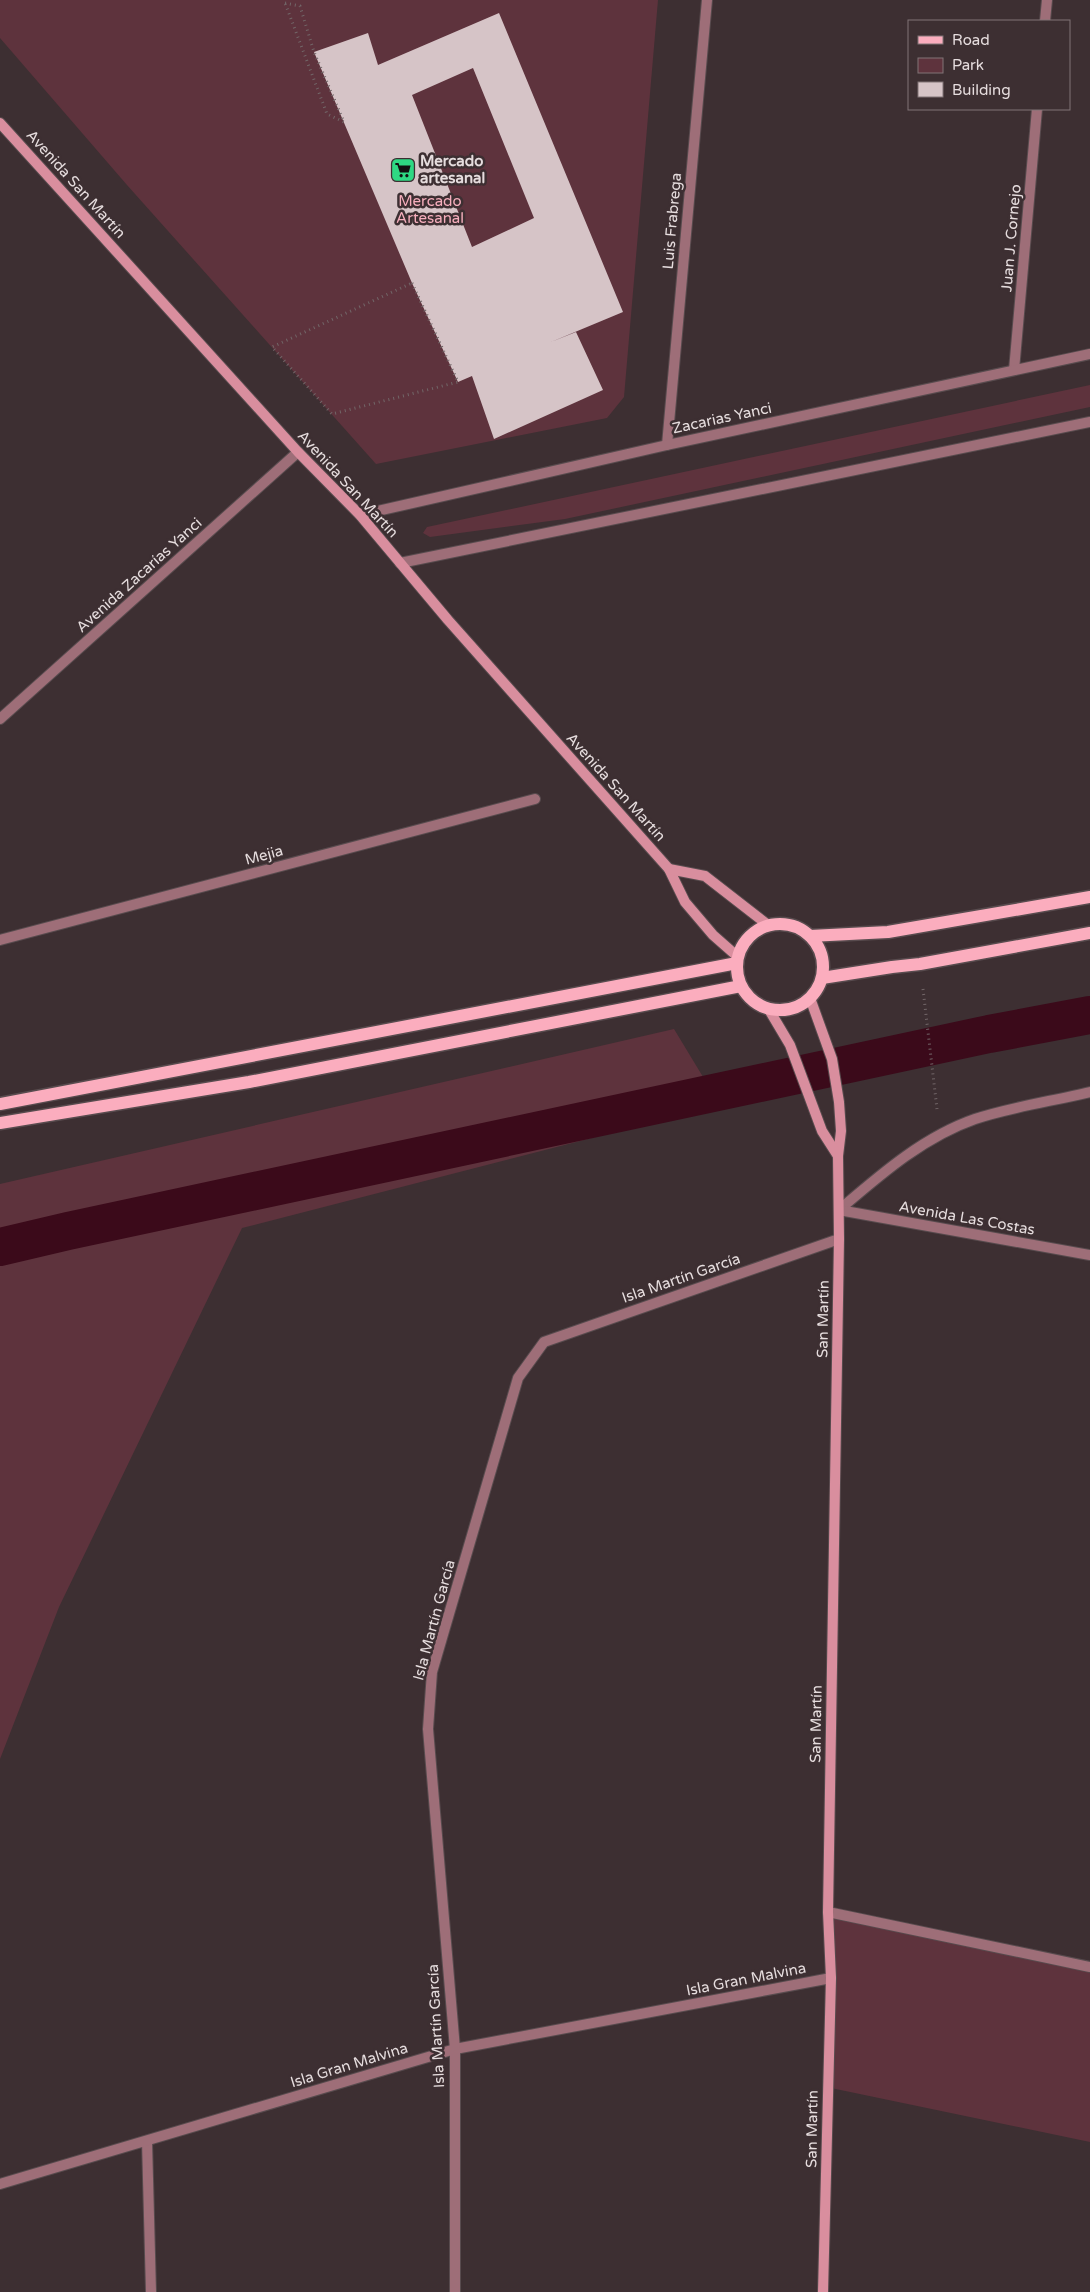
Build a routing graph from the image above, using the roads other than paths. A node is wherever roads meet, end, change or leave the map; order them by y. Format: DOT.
graph roads {
  1 [pos="707,0"];
  2 [pos="1047,0"];
  3 [pos="1045,20"];
  4 [pos="1037,110"];
  5 [pos="0,123"];
  6 [pos="1090,354"];
  7 [pos="1014,370"];
  8 [pos="1090,422"];
  9 [pos="667,445"];
  10 [pos="298,452"];
  11 [pos="360,515"];
  12 [pos="400,563"];
  13 [pos="0,719"];
  14 [pos="535,799"];
  15 [pos="669,869"];
  16 [pos="1090,897"];
  17 [pos="768,925"];
  18 [pos="1090,933"];
  19 [pos="810,936"];
  20 [pos="0,940"];
  21 [pos="738,960"];
  22 [pos="822,978"];
  23 [pos="741,986"];
  24 [pos="810,998"];
  25 [pos="768,1008"];
  26 [pos="1090,1092"];
  27 [pos="0,1104"];
  28 [pos="0,1124"];
  29 [pos="838,1156"];
  30 [pos="839,1210"];
  31 [pos="839,1239"];
  32 [pos="1090,1255"];
  33 [pos="828,1912"];
  34 [pos="1090,1967"];
  35 [pos="830,1978"];
  36 [pos="455,2049"];
  37 [pos="147,2141"];
  38 [pos="0,2184"];
  39 [pos="151,2292"];
  40 [pos="455,2292"];
  41 [pos="823,2292"];
  1 -- 9 [label="street, Luis Frabrega"];
  2 -- 3 [label="street"];
  4 -- 7 [label="street, Juan J. Cornejo"];
  5 -- 10 [label="main road, Avenida San Martín"];
  6 -- 7 [label="street, Zacarias Yanci"];
  7 -- 9 [label="street, Zacarias Yanci"];
  8 -- 12 [label="street"];
  9 -- 11 [label="street, Zacarias Yanci"];
  10 -- 11 [label="main road, Avenida San Martín"];
  10 -- 13 [label="street, Avenida Zacarías Yanci"];
  11 -- 12 [label="main road, Avenida San Martín"];
  12 -- 15 [label="main road, Avenida San Martín"];
  14 -- 20 [label="street, Mejia"];
  15 -- 17 [label="main road"];
  15 -- 21 [label="main road, Avenida San Martín"];
  16 -- 19 [label="main road"];
  17 -- 19 [label="main road"];
  17 -- 21 [label="main road"];
  18 -- 22 [label="main road"];
  19 -- 22 [label="main road"];
  21 -- 23 [label="main road"];
  21 -- 27 [label="main road"];
  22 -- 24 [label="main road"];
  23 -- 25 [label="main road"];
  23 -- 28 [label="main road"];
  24 -- 25 [label="main road"];
  24 -- 29 [label="main road, San Martín"];
  25 -- 29 [label="main road"];
  26 -- 30 [label="street"];
  29 -- 30 [label="main road, San Martín"];
  30 -- 31 [label="main road, San Martín"];
  30 -- 32 [label="street, Avenida Las Costas"];
  31 -- 33 [label="main road, San Martín"];
  31 -- 36 [label="street, Isla Martín García"];
  33 -- 34 [label="street"];
  33 -- 35 [label="main road, San Martín"];
  35 -- 36 [label="street, Isla Gran Malvina"];
  35 -- 41 [label="main road, San Martín"];
  36 -- 37 [label="street, Isla Gran Malvina"];
  36 -- 40 [label="street, Isla Martín García"];
  37 -- 38 [label="street, Isla Gran Malvina"];
  37 -- 39 [label="street"];
}
